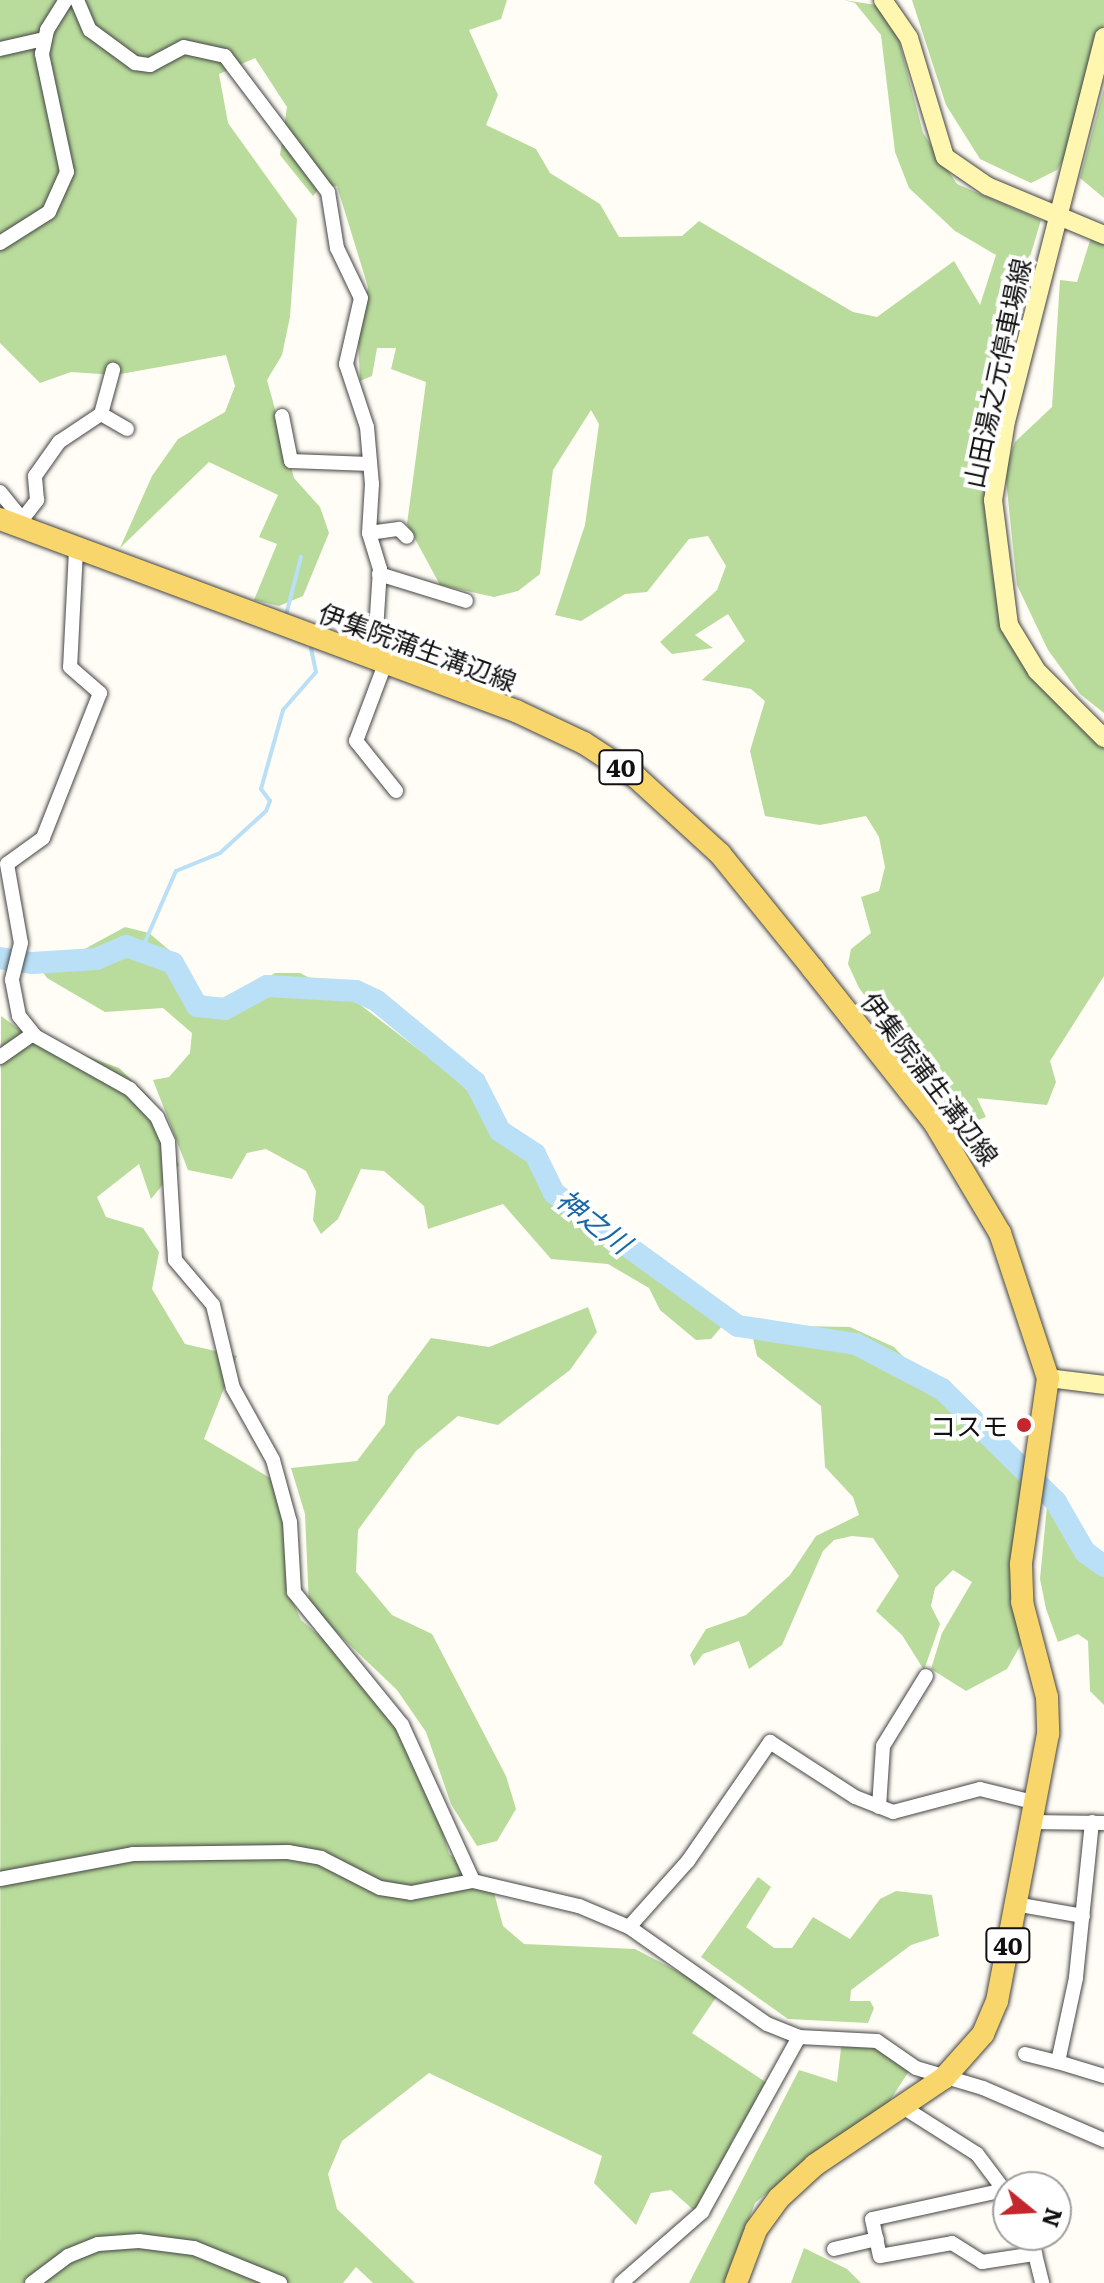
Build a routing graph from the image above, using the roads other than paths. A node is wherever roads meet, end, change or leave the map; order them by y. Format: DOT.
graph roads {
  1 [pos="66,0"];
  2 [pos="77,0"];
  3 [pos="883,0"];
  4 [pos="1104,37"];
  5 [pos="44,39"];
  6 [pos="0,49"];
  7 [pos="1057,218"];
  8 [pos="1104,235"];
  9 [pos="0,243"];
  10 [pos="113,370"];
  11 [pos="101,414"];
  12 [pos="282,416"];
  13 [pos="127,429"];
  14 [pos="370,464"];
  15 [pos="0,492"];
  16 [pos="13,521"];
  17 [pos="369,533"];
  18 [pos="407,537"];
  19 [pos="76,550"];
  20 [pos="379,574"];
  21 [pos="466,601"];
  22 [pos="380,663"];
  23 [pos="1104,738"];
  24 [pos="396,791"];
  25 [pos="7,996"];
  26 [pos="33,1034"];
  27 [pos="0,1057"];
  28 [pos="1048,1378"];
  29 [pos="1104,1385"];
  30 [pos="926,1676"];
  31 [pos="879,1807"];
  32 [pos="1031,1812"];
  33 [pos="1098,1823"];
  34 [pos="0,1879"];
  35 [pos="473,1881"];
  36 [pos="1015,1904"];
  37 [pos="1083,1916"];
  38 [pos="629,1927"];
  39 [pos="799,2037"];
  40 [pos="1025,2054"];
  41 [pos="1058,2062"];
  42 [pos="1104,2076"];
  43 [pos="944,2078"];
  44 [pos="906,2109"];
  45 [pos="1104,2140"];
  46 [pos="992,2174"];
  47 [pos="992,2195"];
  48 [pos="877,2239"];
  49 [pos="834,2249"];
  50 [pos="1034,2251"];
  51 [pos="1035,2254"];
  52 [pos="32,2283"];
  53 [pos="280,2283"];
  54 [pos="621,2283"];
  55 [pos="736,2283"];
  56 [pos="1042,2283"];
  1 -- 5 [label="street"];
  2 -- 14 [label="street"];
  3 -- 7 [label="main road"];
  4 -- 7 [label="main road, 山田湯之元停車場線"];
  5 -- 6 [label="street"];
  5 -- 9 [label="street"];
  7 -- 8 [label="main road"];
  7 -- 23 [label="main road, 山田湯之元停車場線"];
  10 -- 11 [label="street"];
  11 -- 13 [label="street"];
  11 -- 16 [label="street"];
  12 -- 14 [label="street"];
  14 -- 17 [label="street"];
  15 -- 16 [label="street"];
  16 -- 19 [label="main road, 伊集院蒲生溝辺線 / 40"];
  17 -- 18 [label="street"];
  17 -- 20 [label="street"];
  19 -- 22 [label="main road, 伊集院蒲生溝辺線 / 40"];
  19 -- 25 [label="street"];
  20 -- 21 [label="street"];
  20 -- 22 [label="street"];
  22 -- 24 [label="street"];
  22 -- 28 [label="main road, 伊集院蒲生溝辺線 / 40"];
  25 -- 26 [label="street"];
  26 -- 27 [label="street"];
  26 -- 35 [label="street"];
  28 -- 29 [label="main road"];
  28 -- 32 [label="main road, 伊集院蒲生溝辺線 / 40"];
  30 -- 31 [label="street"];
  31 -- 32 [label="street"];
  31 -- 38 [label="street"];
  32 -- 33 [label="street"];
  32 -- 36 [label="main road, 伊集院蒲生溝辺線 / 40"];
  33 -- 37 [label="street"];
  34 -- 35 [label="street"];
  35 -- 38 [label="street"];
  36 -- 37 [label="street"];
  36 -- 43 [label="main road, 伊集院蒲生溝辺線 / 40"];
  37 -- 41 [label="street"];
  38 -- 39 [label="street"];
  39 -- 43 [label="street"];
  39 -- 54 [label="street"];
  40 -- 41 [label="street"];
  41 -- 42 [label="street"];
  43 -- 44 [label="main road, 伊集院蒲生溝辺線 / 40"];
  43 -- 45 [label="street"];
  44 -- 46 [label="street"];
  44 -- 55 [label="main road, 伊集院蒲生溝辺線 / 40"];
  47 -- 48 [label="street"];
  48 -- 49 [label="street"];
  48 -- 51 [label="street"];
  50 -- 51 [label="street"];
  51 -- 56 [label="street"];
  52 -- 53 [label="street"];
}
